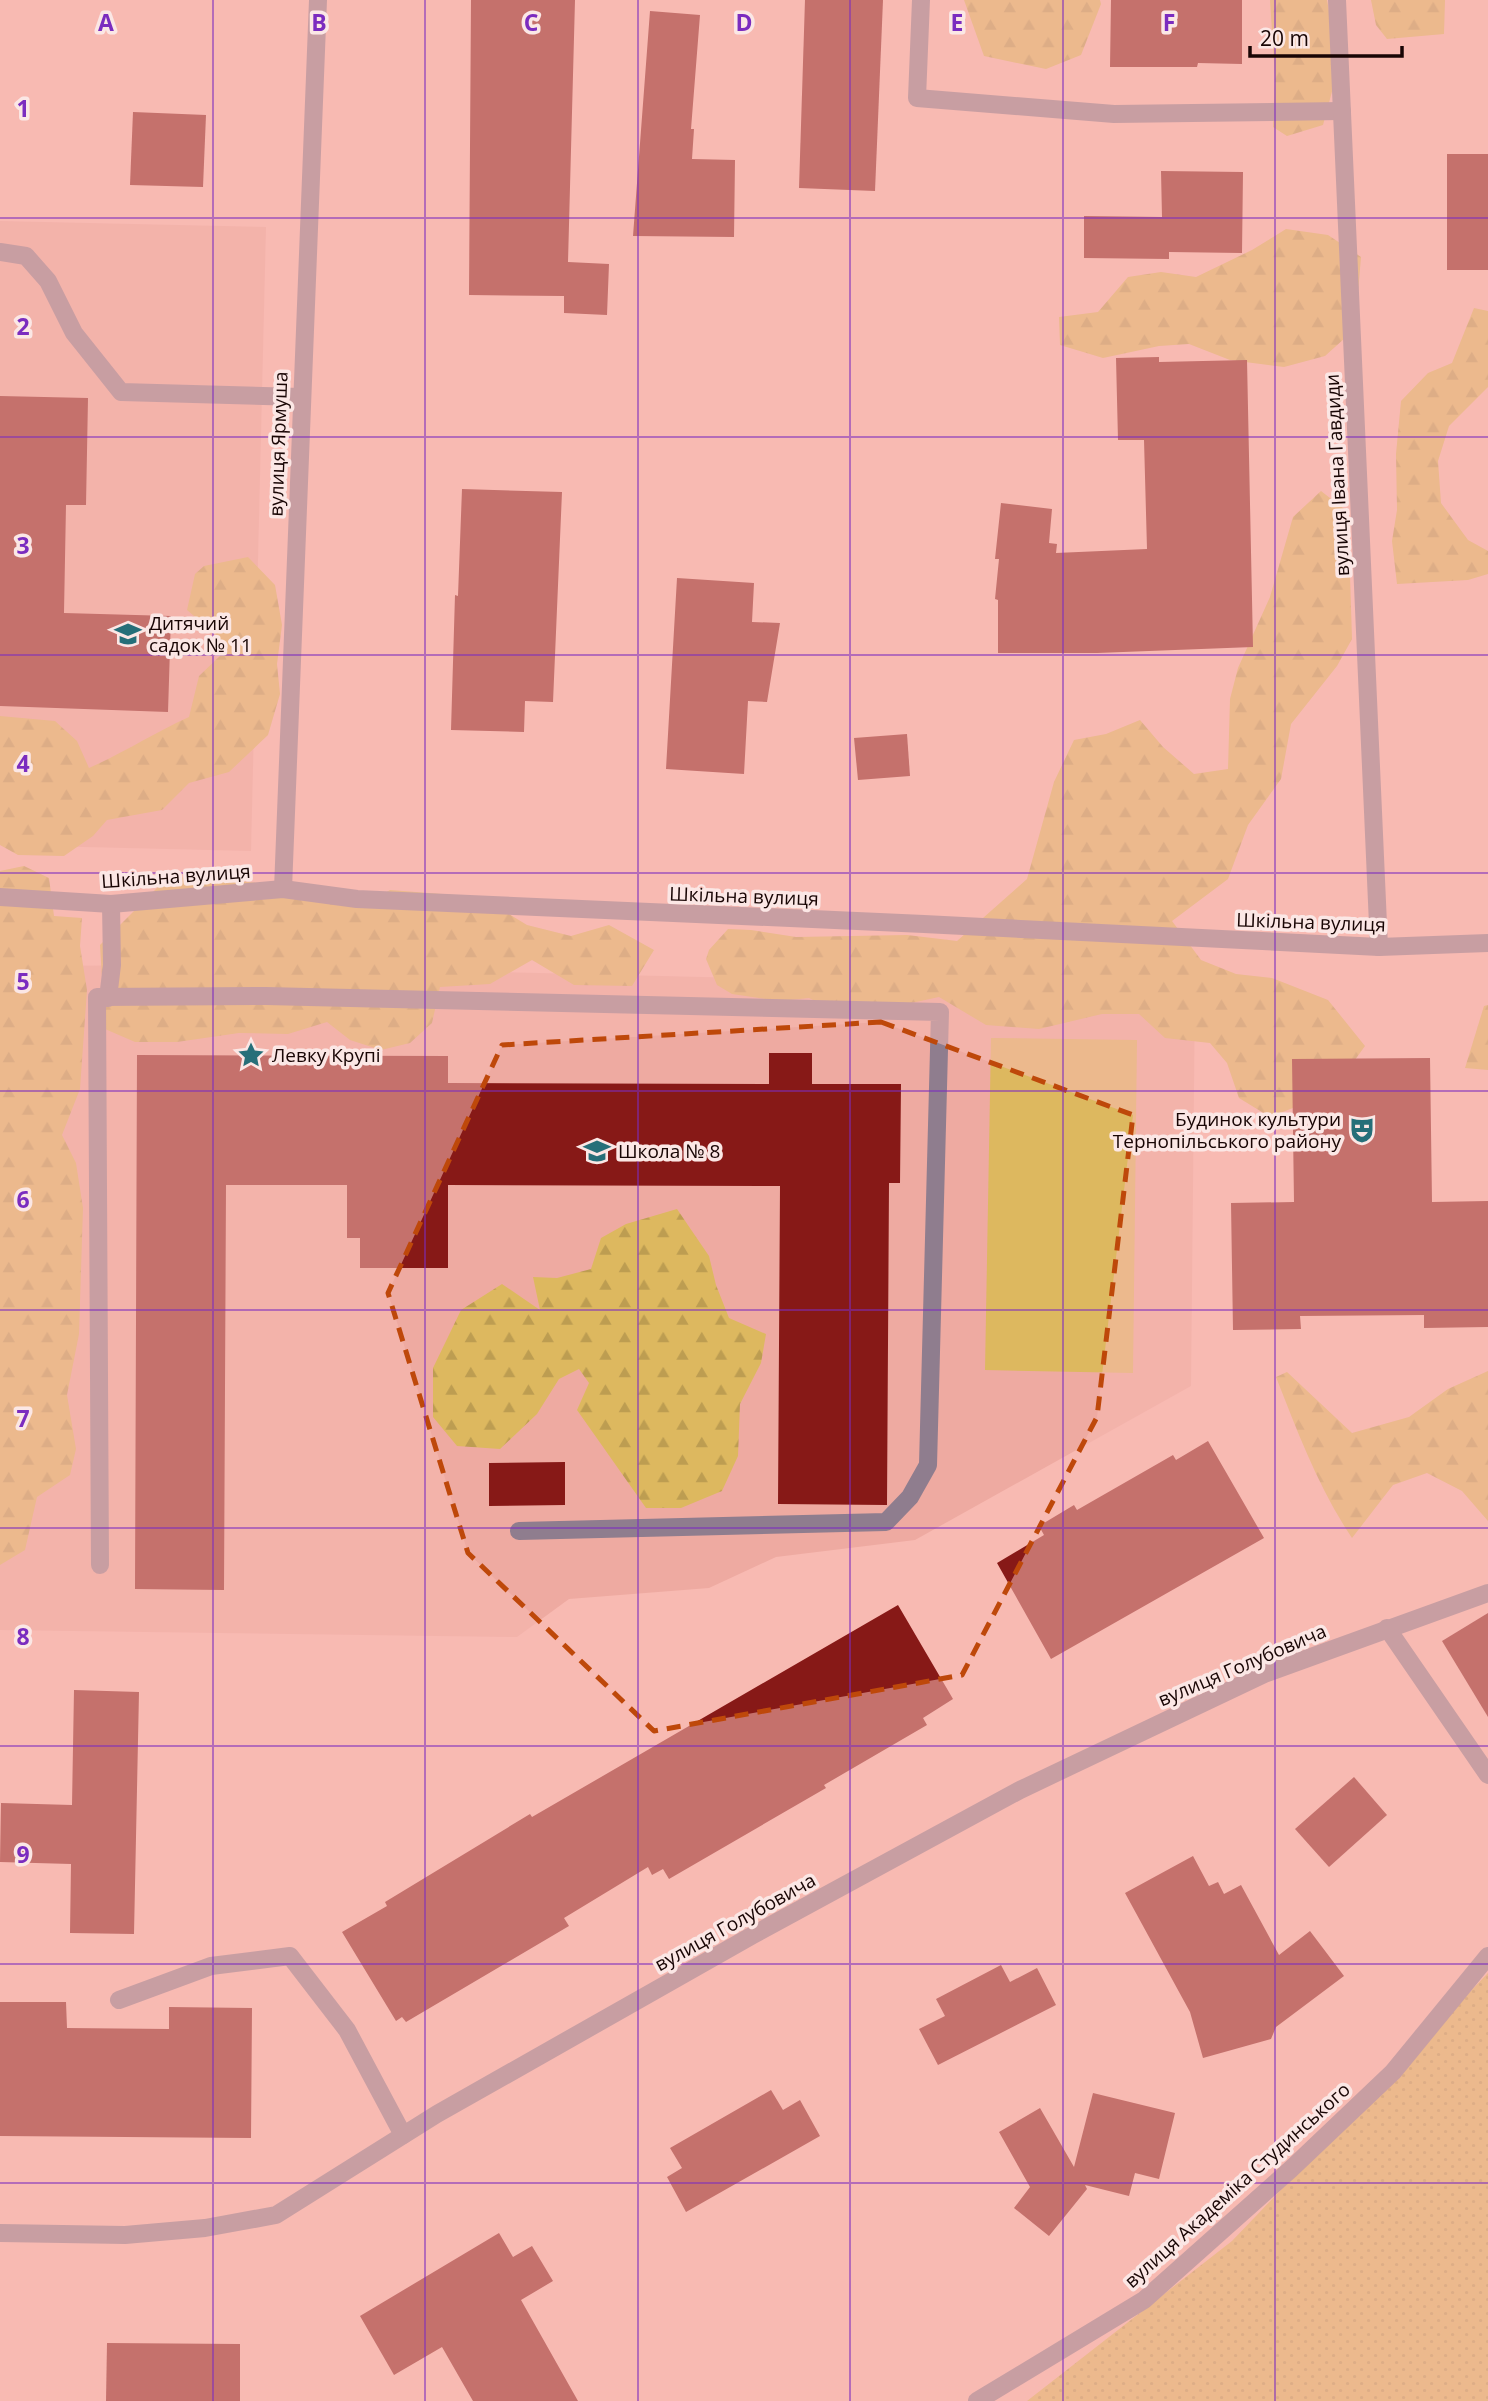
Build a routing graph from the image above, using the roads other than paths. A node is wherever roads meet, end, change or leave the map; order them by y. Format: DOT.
graph roads {
  1 [pos="317,0"];
  2 [pos="921,0"];
  3 [pos="1337,0"];
  4 [pos="1342,111"];
  5 [pos="0,252"];
  6 [pos="301,397"];
  7 [pos="283,889"];
  8 [pos="0,897"];
  9 [pos="111,904"];
  10 [pos="1488,943"];
  11 [pos="1379,947"];
  12 [pos="108,998"];
  13 [pos="519,1531"];
  14 [pos="100,1565"];
  15 [pos="1488,1593"];
  16 [pos="1387,1628"];
  17 [pos="1488,1775"];
  18 [pos="1488,1956"];
  19 [pos="119,2000"];
  20 [pos="403,2135"];
  21 [pos="0,2233"];
  22 [pos="977,2401"];
  1 -- 6 [label="street, вулиця Ярмуша"];
  2 -- 4 [label="street"];
  3 -- 4 [label="street, вулиця Івана Гавдиди"];
  4 -- 11 [label="street, вулиця Івана Гавдиди"];
  5 -- 6 [label="street"];
  6 -- 7 [label="street, вулиця Ярмуша"];
  7 -- 9 [label="street, Шкільна вулиця"];
  7 -- 11 [label="street, Шкільна вулиця"];
  8 -- 9 [label="street, Шкільна вулиця"];
  9 -- 12 [label="street"];
  10 -- 11 [label="street, Шкільна вулиця"];
  12 -- 13 [label="street"];
  12 -- 14 [label="street"];
  15 -- 16 [label="street, вулиця Голубовича"];
  16 -- 17 [label="street"];
  16 -- 20 [label="street, вулиця Голубовича"];
  18 -- 22 [label="street, вулиця Академіка Студинського"];
  19 -- 20 [label="street"];
  20 -- 21 [label="street, вулиця Голубовича"];
}
